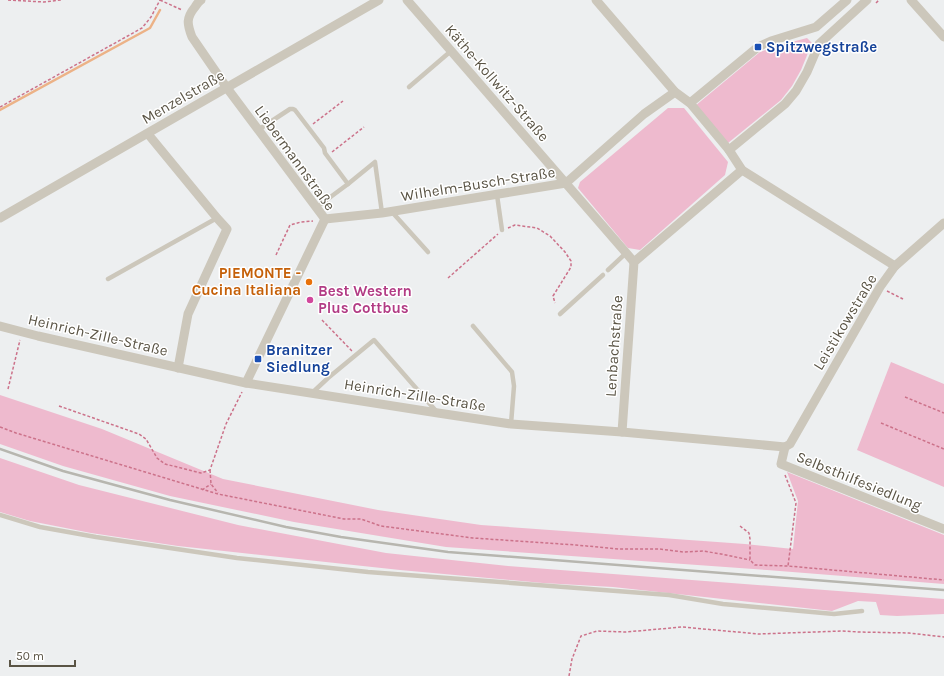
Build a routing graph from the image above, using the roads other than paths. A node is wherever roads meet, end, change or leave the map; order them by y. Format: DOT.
graph roads {
  1 [pos="201,0"];
  2 [pos="379,0"];
  3 [pos="407,0"];
  4 [pos="596,0"];
  5 [pos="847,0"];
  6 [pos="867,0"];
  7 [pos="911,0"];
  8 [pos="944,37"];
  9 [pos="451,51"];
  10 [pos="409,87"];
  11 [pos="227,88"];
  12 [pos="675,92"];
  13 [pos="690,103"];
  14 [pos="258,130"];
  15 [pos="148,134"];
  16 [pos="729,150"];
  17 [pos="742,170"];
  18 [pos="566,183"];
  19 [pos="348,184"];
  20 [pos="497,195"];
  21 [pos="317,207"];
  22 [pos="387,213"];
  23 [pos="0,218"];
  24 [pos="217,218"];
  25 [pos="325,219"];
  26 [pos="944,223"];
  27 [pos="502,230"];
  28 [pos="428,252"];
  29 [pos="626,253"];
  30 [pos="634,262"];
  31 [pos="895,266"];
  32 [pos="608,270"];
  33 [pos="603,275"];
  34 [pos="108,279"];
  35 [pos="560,314"];
  36 [pos="0,326"];
  37 [pos="473,326"];
  38 [pos="178,368"];
  39 [pos="246,383"];
  40 [pos="312,393"];
  41 [pos="438,413"];
  42 [pos="511,424"];
  43 [pos="622,432"];
  44 [pos="785,447"];
  45 [pos="0,515"];
  46 [pos="944,530"];
  47 [pos="862,611"];
  1 -- 11 [label="street, Liebermannstraße"];
  2 -- 11 [label="street, Menzelstraße"];
  3 -- 9 [label="street, Käthe-Kollwitz-Straße"];
  4 -- 12 [label="street"];
  5 -- 13 [label="street"];
  6 -- 16 [label="street"];
  7 -- 8 [label="street"];
  9 -- 10 [label="lane"];
  9 -- 18 [label="street, Käthe-Kollwitz-Straße"];
  11 -- 14 [label="street, Liebermannstraße"];
  11 -- 15 [label="street, Menzelstraße"];
  12 -- 13 [label="street"];
  12 -- 18 [label="street, Wilhelm-Busch-Straße"];
  13 -- 16 [label="street"];
  14 -- 19 [label="lane"];
  14 -- 21 [label="street, Liebermannstraße"];
  15 -- 23 [label="street, Menzelstraße"];
  15 -- 24 [label="street"];
  16 -- 17 [label="street"];
  17 -- 30 [label="street"];
  17 -- 31 [label="street"];
  18 -- 20 [label="street, Wilhelm-Busch-Straße"];
  18 -- 29 [label="street"];
  19 -- 21 [label="lane"];
  19 -- 22 [label="lane"];
  20 -- 22 [label="street, Wilhelm-Busch-Straße"];
  20 -- 27 [label="lane"];
  21 -- 25 [label="street, Liebermannstraße"];
  22 -- 25 [label="street, Wilhelm-Busch-Straße"];
  22 -- 28 [label="lane"];
  24 -- 34 [label="lane"];
  24 -- 38 [label="street"];
  25 -- 39 [label="street, Liebermannstraße"];
  26 -- 31 [label="street, Leistikowstraße"];
  29 -- 30 [label="street"];
  29 -- 32 [label="lane"];
  30 -- 43 [label="street, Lenbachstraße"];
  31 -- 44 [label="street, Leistikowstraße"];
  33 -- 35 [label="lane"];
  36 -- 38 [label="street, Heinrich-Zille-Straße"];
  37 -- 42 [label="lane"];
  38 -- 39 [label="street, Heinrich-Zille-Straße"];
  39 -- 40 [label="street, Heinrich-Zille-Straße"];
  40 -- 41 [label="street, Heinrich-Zille-Straße"];
  40 -- 41 [label="lane"];
  41 -- 42 [label="street, Heinrich-Zille-Straße"];
  42 -- 43 [label="street, Heinrich-Zille-Straße"];
  43 -- 44 [label="street, Heinrich-Zille-Straße"];
  44 -- 46 [label="street, Selbsthilfesiedlung"];
  45 -- 47 [label="lane"];
}
